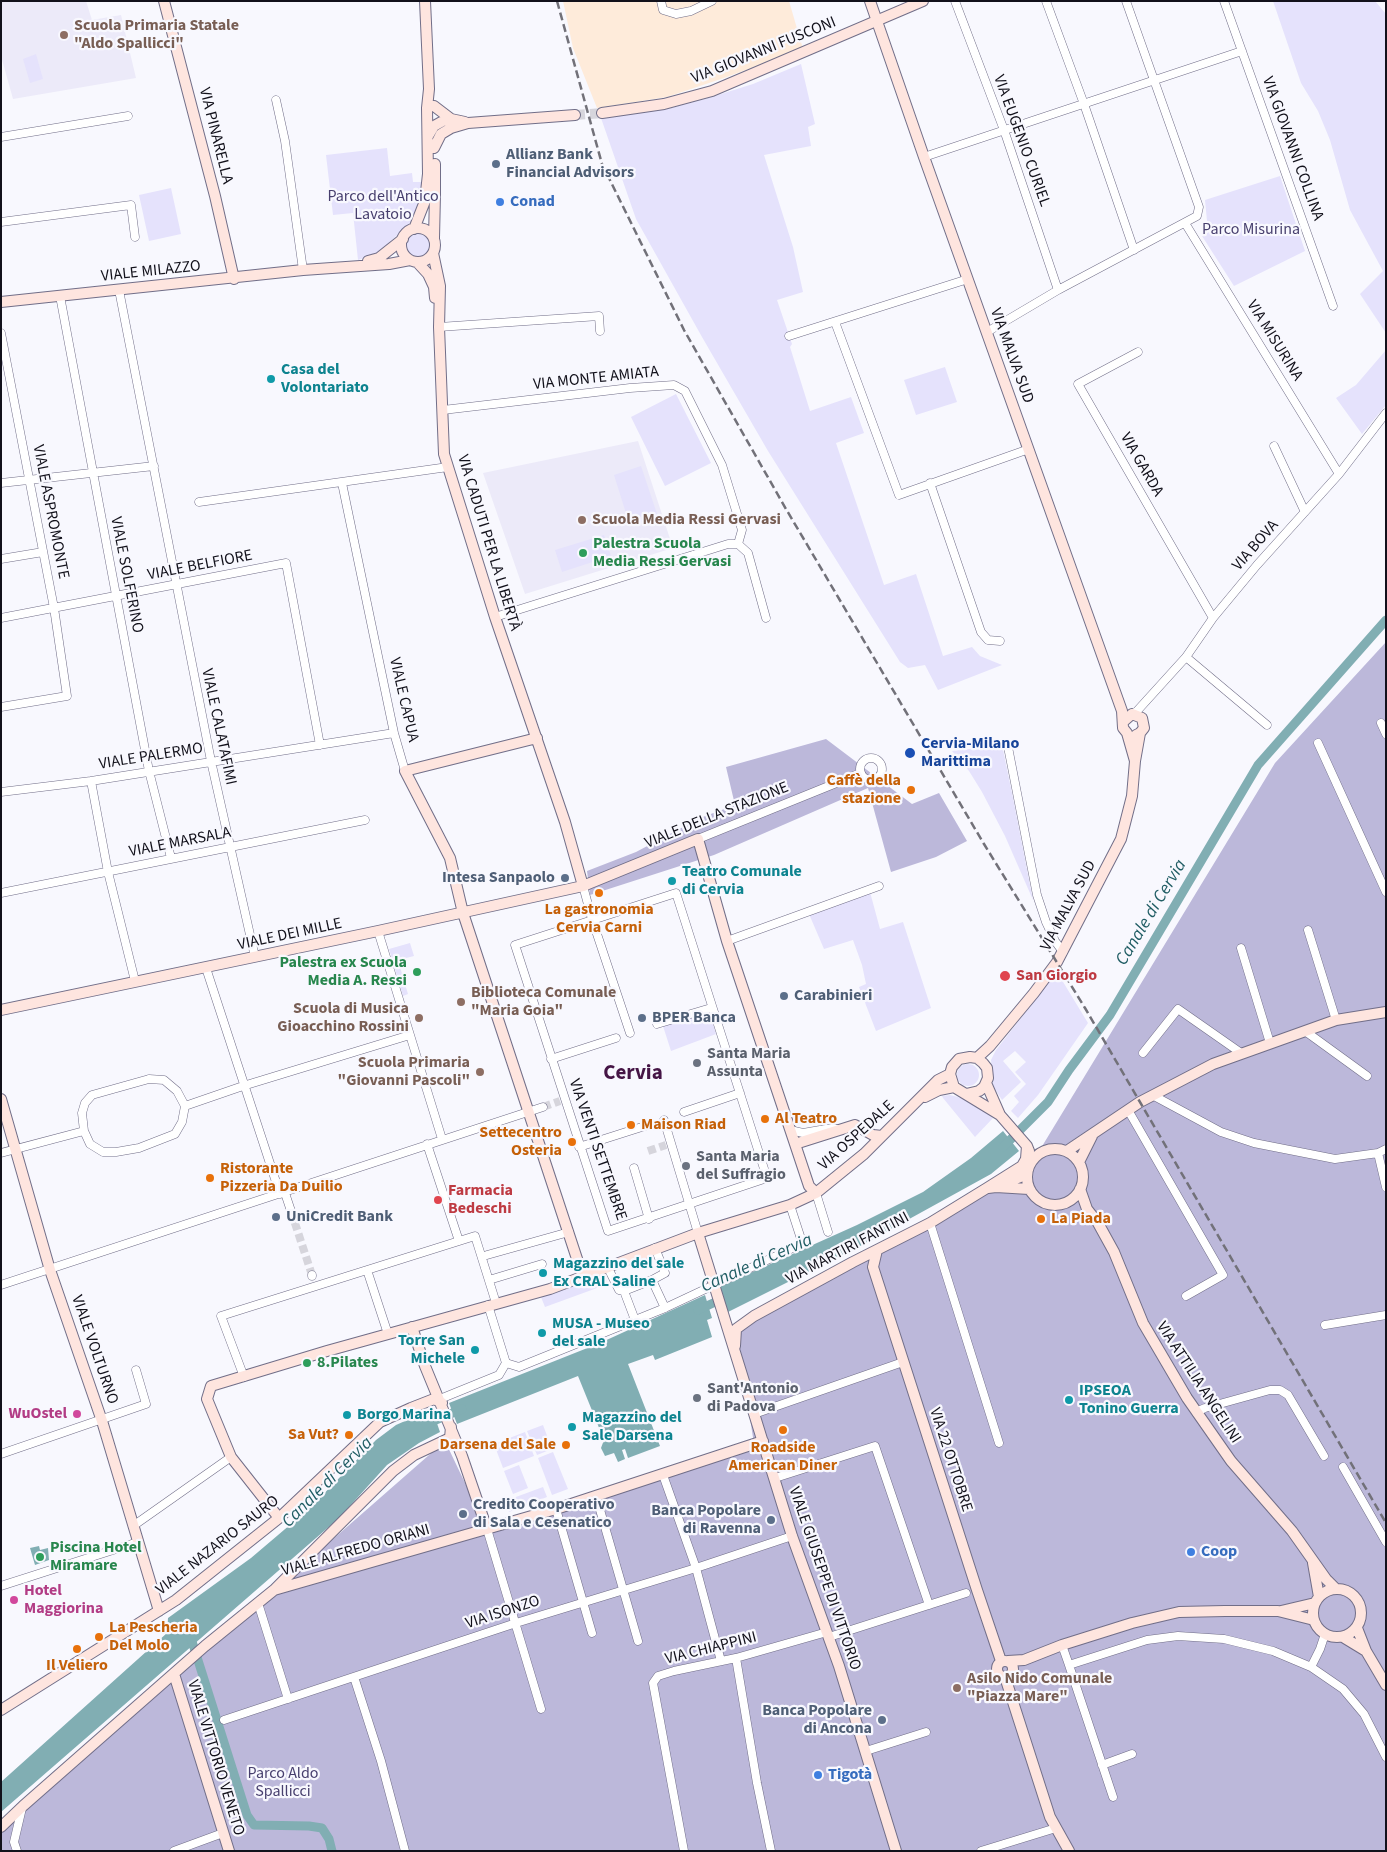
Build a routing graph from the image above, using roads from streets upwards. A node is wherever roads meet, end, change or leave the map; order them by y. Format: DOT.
graph roads {
  1 [pos="164,1"];
  2 [pos="425,1"];
  3 [pos="661,1"];
  4 [pos="712,1"];
  5 [pos="870,1"];
  6 [pos="923,1"];
  7 [pos="955,1"];
  8 [pos="1046,1"];
  9 [pos="1126,1"];
  10 [pos="1224,1"];
  11 [pos="876,21"];
  12 [pos="1242,50"];
  13 [pos="1154,80"];
  14 [pos="429,89"];
  15 [pos="276,100"];
  16 [pos="1084,104"];
  17 [pos="434,106"];
  18 [pos="602,113"];
  19 [pos="575,115"];
  20 [pos="128,116"];
  21 [pos="451,119"];
  22 [pos="468,123"];
  23 [pos="434,126"];
  24 [pos="1004,130"];
  25 [pos="428,136"];
  26 [pos="1,137"];
  27 [pos="434,148"];
  28 [pos="924,157"];
  29 [pos="1,222"];
  30 [pos="1185,223"];
  31 [pos="414,229"];
  32 [pos="135,238"];
  33 [pos="434,238"];
  34 [pos="402,240"];
  35 [pos="1134,250"];
  36 [pos="433,253"];
  37 [pos="414,261"];
  38 [pos="343,267"];
  39 [pos="303,270"];
  40 [pos="234,279"];
  41 [pos="968,279"];
  42 [pos="119,290"];
  43 [pos="1058,290"];
  44 [pos="60,296"];
  45 [pos="1,302"];
  46 [pos="1333,306"];
  47 [pos="834,322"];
  48 [pos="439,324"];
  49 [pos="600,331"];
  50 [pos="987,332"];
  51 [pos="1,333"];
  52 [pos="789,336"];
  53 [pos="1138,352"];
  54 [pos="443,410"];
  55 [pos="1386,414"];
  56 [pos="1274,446"];
  57 [pos="1029,449"];
  58 [pos="154,466"];
  59 [pos="448,467"];
  60 [pos="92,472"];
  61 [pos="1340,474"];
  62 [pos="30,479"];
  63 [pos="1,483"];
  64 [pos="342,483"];
  65 [pos="930,483"];
  66 [pos="200,502"];
  67 [pos="1305,512"];
  68 [pos="738,544"];
  69 [pos="43,552"];
  70 [pos="1,559"];
  71 [pos="176,584"];
  72 [pos="116,596"];
  73 [pos="54,608"];
  74 [pos="495,617"];
  75 [pos="1,618"];
  76 [pos="766,618"];
  77 [pos="1213,618"];
  78 [pos="1000,641"];
  79 [pos="1186,657"];
  80 [pos="1150,698"];
  81 [pos="1,707"];
  82 [pos="1128,718"];
  83 [pos="1381,724"];
  84 [pos="1267,725"];
  85 [pos="1142,729"];
  86 [pos="394,733"];
  87 [pos="1127,734"];
  88 [pos="1386,734"];
  89 [pos="537,738"];
  90 [pos="1318,743"];
  91 [pos="320,745"];
  92 [pos="1008,747"];
  93 [pos="211,761"];
  94 [pos="1134,761"];
  95 [pos="149,771"];
  96 [pos="405,771"];
  97 [pos="861,773"];
  98 [pos="91,781"];
  99 [pos="1,792"];
  100 [pos="365,820"];
  101 [pos="698,840"];
  102 [pos="230,847"];
  103 [pos="170,858"];
  104 [pos="108,872"];
  105 [pos="584,886"];
  106 [pos="880,886"];
  107 [pos="1386,892"];
  108 [pos="1,893"];
  109 [pos="463,914"];
  110 [pos="592,920"];
  111 [pos="1308,930"];
  112 [pos="378,931"];
  113 [pos="728,941"];
  114 [pos="1241,948"];
  115 [pos="1063,952"];
  116 [pos="255,957"];
  117 [pos="206,968"];
  118 [pos="135,981"];
  119 [pos="711,1008"];
  120 [pos="1,1010"];
  121 [pos="1386,1012"];
  122 [pos="1336,1020"];
  123 [pos="657,1024"];
  124 [pos="1304,1031"];
  125 [pos="630,1033"];
  126 [pos="410,1035"];
  127 [pos="616,1038"];
  128 [pos="1270,1043"];
  129 [pos="990,1046"];
  130 [pos="1143,1053"];
  131 [pos="1241,1053"];
  132 [pos="977,1058"];
  133 [pos="551,1059"];
  134 [pos="987,1068"];
  135 [pos="950,1074"];
  136 [pos="1194,1074"];
  137 [pos="1367,1076"];
  138 [pos="986,1083"];
  139 [pos="243,1086"];
  140 [pos="954,1087"];
  141 [pos="740,1094"];
  142 [pos="966,1094"];
  143 [pos="1156,1097"];
  144 [pos="1,1099"];
  145 [pos="917,1101"];
  146 [pos="185,1106"];
  147 [pos="543,1107"];
  148 [pos="529,1111"];
  149 [pos="1129,1111"];
  150 [pos="684,1112"];
  151 [pos="1000,1115"];
  152 [pos="664,1120"];
  153 [pos="645,1126"];
  154 [pos="841,1129"];
  155 [pos="84,1130"];
  156 [pos="790,1130"];
  157 [pos="864,1132"];
  158 [pos="1092,1135"];
  159 [pos="882,1136"];
  160 [pos="442,1139"];
  161 [pos="427,1144"];
  162 [pos="795,1144"];
  163 [pos="1027,1146"];
  164 [pos="579,1147"];
  165 [pos="16,1149"];
  166 [pos="1067,1151"];
  167 [pos="1382,1151"];
  168 [pos="1041,1152"];
  169 [pos="1,1153"];
  170 [pos="864,1154"];
  171 [pos="1032,1160"];
  172 [pos="1079,1162"];
  173 [pos="634,1168"];
  174 [pos="1027,1171"];
  175 [pos="992,1187"];
  176 [pos="1386,1187"];
  177 [pos="1029,1190"];
  178 [pos="1080,1190"];
  179 [pos="816,1192"];
  180 [pos="282,1194"];
  181 [pos="1067,1202"];
  182 [pos="689,1205"];
  183 [pos="790,1205"];
  184 [pos="1086,1209"];
  185 [pos="290,1211"];
  186 [pos="649,1219"];
  187 [pos="930,1223"];
  188 [pos="569,1232"];
  189 [pos="828,1232"];
  190 [pos="698,1233"];
  191 [pos="458,1241"];
  192 [pos="655,1248"];
  193 [pos="877,1250"];
  194 [pos="486,1255"];
  195 [pos="853,1262"];
  196 [pos="542,1264"];
  197 [pos="873,1267"];
  198 [pos="608,1268"];
  199 [pos="50,1270"];
  200 [pos="367,1270"];
  201 [pos="583,1277"];
  202 [pos="489,1280"];
  203 [pos="652,1280"];
  204 [pos="713,1284"];
  205 [pos="1,1285"];
  206 [pos="624,1291"];
  207 [pos="1186,1296"];
  208 [pos="492,1304"];
  209 [pos="665,1308"];
  210 [pos="1386,1315"];
  211 [pos="636,1320"];
  212 [pos="1325,1325"];
  213 [pos="412,1327"];
  214 [pos="388,1334"];
  215 [pos="734,1353"];
  216 [pos="903,1362"];
  217 [pos="506,1363"];
  218 [pos="136,1370"];
  219 [pos="244,1377"];
  220 [pos="441,1401"];
  221 [pos="1196,1412"];
  222 [pos="754,1414"];
  223 [pos="102,1420"];
  224 [pos="451,1427"];
  225 [pos="445,1441"];
  226 [pos="763,1441"];
  227 [pos="999,1443"];
  228 [pos="458,1447"];
  229 [pos="1,1454"];
  230 [pos="1324,1456"];
  231 [pos="231,1457"];
  232 [pos="1342,1467"];
  233 [pos="663,1475"];
  234 [pos="775,1478"];
  235 [pos="596,1496"];
  236 [pos="556,1509"];
  237 [pos="279,1518"];
  238 [pos="133,1526"];
  239 [pos="487,1529"];
  240 [pos="792,1536"];
  241 [pos="138,1542"];
  242 [pos="1386,1542"];
  243 [pos="1311,1558"];
  244 [pos="696,1568"];
  245 [pos="1,1586"];
  246 [pos="1336,1589"];
  247 [pos="274,1590"];
  248 [pos="624,1590"];
  249 [pos="966,1593"];
  250 [pos="1317,1600"];
  251 [pos="583,1602"];
  252 [pos="258,1603"];
  253 [pos="929,1605"];
  254 [pos="1278,1612"];
  255 [pos="156,1613"];
  256 [pos="1314,1620"];
  257 [pos="516,1623"];
  258 [pos="1357,1628"];
  259 [pos="592,1633"];
  260 [pos="828,1634"];
  261 [pos="1325,1634"];
  262 [pos="1343,1637"];
  263 [pos="638,1641"];
  264 [pos="1062,1645"];
  265 [pos="1366,1651"];
  266 [pos="736,1658"];
  267 [pos="1024,1660"];
  268 [pos="721,1661"];
  269 [pos="1004,1661"];
  270 [pos="1070,1665"];
  271 [pos="1311,1667"];
  272 [pos="174,1674"];
  273 [pos="1009,1674"];
  274 [pos="354,1677"];
  275 [pos="1386,1685"];
  276 [pos="288,1699"];
  277 [pos="541,1709"];
  278 [pos="1,1710"];
  279 [pos="224,1720"];
  280 [pos="926,1732"];
  281 [pos="866,1751"];
  282 [pos="1132,1754"];
  283 [pos="1386,1757"];
  284 [pos="1102,1765"];
  285 [pos="1113,1797"];
  286 [pos="22,1806"];
  287 [pos="1,1828"];
  288 [pos="1056,1828"];
  289 [pos="223,1833"];
  290 [pos="17,1851"];
  291 [pos="174,1851"];
  292 [pos="228,1851"];
  293 [pos="405,1851"];
  294 [pos="684,1851"];
  295 [pos="771,1851"];
  296 [pos="896,1851"];
  297 [pos="981,1851"];
  298 [pos="1069,1851"];
  1 -- 40 [label="street, VIA PINARELLA"];
  2 -- 14 [label="street"];
  3 -- 4 [label="street"];
  5 -- 11 [label="street, VIA MALVA SUD"];
  6 -- 11 [label="street, VIA GIOVANNI FUSCONI"];
  7 -- 24 [label="street, VIA EUGENIO CURIEL"];
  8 -- 16 [label="street"];
  9 -- 13 [label="street"];
  10 -- 12 [label="street, VIA GIOVANNI COLLINA"];
  11 -- 18 [label="street, VIA GIOVANNI FUSCONI"];
  11 -- 28 [label="street, VIA MALVA SUD"];
  12 -- 13 [label="street"];
  12 -- 46 [label="street, VIA GIOVANNI COLLINA"];
  13 -- 16 [label="street"];
  13 -- 30 [label="street"];
  14 -- 17 [label="street"];
  14 -- 25 [label="street"];
  15 -- 39 [label="street"];
  16 -- 24 [label="street"];
  16 -- 35 [label="street"];
  17 -- 21 [label="street"];
  17 -- 23 [label="street"];
  19 -- 22 [label="street"];
  20 -- 26 [label="street"];
  21 -- 22 [label="street"];
  21 -- 23 [label="street"];
  22 -- 27 [label="street"];
  23 -- 25 [label="street"];
  23 -- 27 [label="street"];
  24 -- 28 [label="street"];
  24 -- 43 [label="street, VIA EUGENIO CURIEL"];
  25 -- 31 [label="street"];
  27 -- 33 [label="street"];
  28 -- 41 [label="street, VIA MALVA SUD"];
  29 -- 32 [label="street"];
  30 -- 35 [label="street"];
  30 -- 61 [label="street, VIA MISURINA"];
  31 -- 33 [label="street"];
  31 -- 34 [label="street"];
  33 -- 36 [label="street"];
  34 -- 37 [label="street"];
  34 -- 38 [label="street, VIALE MILAZZO"];
  35 -- 43 [label="street"];
  36 -- 37 [label="street"];
  36 -- 48 [label="street, VIA CADUTI PER LA LIBERTÀ"];
  37 -- 38 [label="street, VIALE MILAZZO"];
  37 -- 48 [label="street, VIA CADUTI PER LA LIBERTÀ"];
  38 -- 39 [label="street, VIALE MILAZZO"];
  39 -- 40 [label="street, VIALE MILAZZO"];
  40 -- 42 [label="street, VIALE MILAZZO"];
  41 -- 47 [label="street"];
  41 -- 50 [label="street, VIA MALVA SUD"];
  42 -- 44 [label="street, VIALE MILAZZO"];
  42 -- 58 [label="street, VIALE CALATAFIMI"];
  43 -- 50 [label="street"];
  44 -- 45 [label="street, VIALE MILAZZO"];
  44 -- 60 [label="street, VIALE SOLFERINO"];
  47 -- 52 [label="street"];
  47 -- 65 [label="street"];
  48 -- 49 [label="street"];
  48 -- 54 [label="street, VIA CADUTI PER LA LIBERTÀ"];
  50 -- 57 [label="street, VIA MALVA SUD"];
  51 -- 62 [label="street, VIALE ASPROMONTE"];
  53 -- 77 [label="street, VIA GARDA"];
  54 -- 59 [label="street, VIA CADUTI PER LA LIBERTÀ"];
  54 -- 68 [label="street, VIA MONTE AMIATA"];
  55 -- 61 [label="street, VIA BOVA"];
  56 -- 67 [label="street"];
  57 -- 65 [label="street"];
  57 -- 82 [label="street, VIA MALVA SUD"];
  58 -- 60 [label="street"];
  58 -- 71 [label="street, VIALE CALATAFIMI"];
  59 -- 64 [label="street"];
  59 -- 74 [label="street, VIA CADUTI PER LA LIBERTÀ"];
  60 -- 62 [label="street"];
  60 -- 72 [label="street, VIALE SOLFERINO"];
  61 -- 67 [label="street, VIA BOVA"];
  62 -- 63 [label="street"];
  62 -- 69 [label="street, VIALE ASPROMONTE"];
  64 -- 66 [label="street"];
  64 -- 86 [label="street, VIALE CAPUA"];
  65 -- 78 [label="street"];
  67 -- 77 [label="street, VIA BOVA"];
  68 -- 74 [label="street"];
  68 -- 76 [label="street"];
  69 -- 70 [label="street"];
  69 -- 73 [label="street, VIALE ASPROMONTE"];
  71 -- 72 [label="street, VIALE BELFIORE"];
  71 -- 91 [label="street, VIALE BELFIORE"];
  71 -- 93 [label="street, VIALE CALATAFIMI"];
  72 -- 73 [label="street, VIALE BELFIORE"];
  72 -- 95 [label="street, VIALE SOLFERINO"];
  73 -- 75 [label="street, VIALE BELFIORE"];
  73 -- 81 [label="street, VIALE ASPROMONTE"];
  74 -- 89 [label="street, VIA CADUTI PER LA LIBERTÀ"];
  77 -- 79 [label="street, VIA BOVA"];
  79 -- 80 [label="street, VIA BOVA"];
  79 -- 84 [label="street"];
  80 -- 82 [label="street, VIA BOVA"];
  80 -- 85 [label="street, VIA BOVA"];
  82 -- 85 [label="street"];
  82 -- 87 [label="street"];
  83 -- 88 [label="street"];
  85 -- 87 [label="street"];
  85 -- 94 [label="street, VIA MALVA SUD"];
  86 -- 91 [label="street, VIALE PALERMO"];
  86 -- 96 [label="street, VIALE CAPUA"];
  87 -- 94 [label="street, VIA MALVA SUD"];
  89 -- 96 [label="street"];
  89 -- 105 [label="street, VIA CADUTI PER LA LIBERTÀ"];
  90 -- 107 [label="street"];
  91 -- 93 [label="street, VIALE PALERMO"];
  92 -- 115 [label="street"];
  93 -- 95 [label="street, VIALE PALERMO"];
  93 -- 102 [label="street, VIALE CALATAFIMI"];
  94 -- 115 [label="street, VIA MALVA SUD"];
  95 -- 98 [label="street, VIALE PALERMO"];
  95 -- 103 [label="street, VIALE SOLFERINO"];
  96 -- 109 [label="street, VIALE CAPUA"];
  97 -- 101 [label="street, VIALE DELLA STAZIONE"];
  98 -- 99 [label="street, VIALE PALERMO"];
  98 -- 104 [label="street"];
  100 -- 102 [label="street, VIALE MARSALA"];
  101 -- 105 [label="street, VIALE DELLA STAZIONE"];
  101 -- 113 [label="street"];
  102 -- 103 [label="street, VIALE MARSALA"];
  102 -- 116 [label="street, VIALE CALATAFIMI"];
  103 -- 104 [label="street, VIALE MARSALA"];
  104 -- 108 [label="street, VIALE MARSALA"];
  104 -- 118 [label="street"];
  105 -- 109 [label="street, VIALE DEI MILLE"];
  105 -- 110 [label="street"];
  106 -- 113 [label="street"];
  109 -- 112 [label="street, VIALE DEI MILLE"];
  109 -- 148 [label="street, VIALE CAPUA"];
  110 -- 119 [label="street, VIA VENTI SETTEMBRE"];
  110 -- 125 [label="street"];
  110 -- 133 [label="street, VIA VENTI SETTEMBRE"];
  111 -- 122 [label="street"];
  112 -- 116 [label="street, VIALE DEI MILLE"];
  112 -- 126 [label="street"];
  113 -- 156 [label="street"];
  114 -- 128 [label="street"];
  115 -- 129 [label="street, VIA MALVA SUD"];
  116 -- 117 [label="street, VIALE DEI MILLE"];
  117 -- 118 [label="street, VIALE DEI MILLE"];
  117 -- 139 [label="street"];
  118 -- 120 [label="street, VIALE DEI MILLE"];
  119 -- 123 [label="street"];
  119 -- 141 [label="street, VIA VENTI SETTEMBRE"];
  121 -- 122 [label="street"];
  122 -- 124 [label="street"];
  124 -- 128 [label="street"];
  124 -- 137 [label="street"];
  126 -- 139 [label="street"];
  126 -- 160 [label="street"];
  127 -- 133 [label="street"];
  128 -- 131 [label="street"];
  129 -- 132 [label="street, VIA MALVA SUD"];
  129 -- 134 [label="street"];
  130 -- 131 [label="street"];
  131 -- 136 [label="street"];
  132 -- 134 [label="street"];
  132 -- 135 [label="street"];
  133 -- 164 [label="street, VIA VENTI SETTEMBRE"];
  134 -- 138 [label="street"];
  135 -- 140 [label="street"];
  135 -- 145 [label="street, VIA OSPEDALE"];
  136 -- 143 [label="street"];
  136 -- 149 [label="street"];
  138 -- 142 [label="street"];
  138 -- 151 [label="street"];
  139 -- 146 [label="street"];
  139 -- 180 [label="street"];
  140 -- 142 [label="street"];
  140 -- 145 [label="street"];
  141 -- 150 [label="street"];
  141 -- 182 [label="street, VIA VENTI SETTEMBRE"];
  142 -- 151 [label="street"];
  143 -- 149 [label="street"];
  143 -- 167 [label="street"];
  144 -- 165 [label="street, VIALE VOLTURNO"];
  145 -- 159 [label="street, VIA OSPEDALE"];
  146 -- 155 [label="street"];
  146 -- 155 [label="street"];
  147 -- 148 [label="street"];
  148 -- 160 [label="street"];
  148 -- 188 [label="street, VIALE CAPUA"];
  149 -- 158 [label="street"];
  149 -- 207 [label="street"];
  151 -- 163 [label="street"];
  152 -- 182 [label="street"];
  153 -- 164 [label="street"];
  154 -- 156 [label="street"];
  154 -- 157 [label="street"];
  154 -- 162 [label="street"];
  155 -- 165 [label="street"];
  156 -- 162 [label="street"];
  157 -- 159 [label="street"];
  157 -- 170 [label="street"];
  158 -- 166 [label="street"];
  158 -- 172 [label="street"];
  159 -- 170 [label="street, VIA OSPEDALE"];
  160 -- 161 [label="street"];
  161 -- 180 [label="street"];
  161 -- 191 [label="street"];
  162 -- 179 [label="street"];
  163 -- 168 [label="street"];
  163 -- 171 [label="street"];
  163 -- 175 [label="street"];
  164 -- 186 [label="street, VIA VENTI SETTEMBRE"];
  165 -- 169 [label="street"];
  165 -- 199 [label="street, VIALE VOLTURNO"];
  166 -- 168 [label="street"];
  166 -- 172 [label="street"];
  167 -- 176 [label="street"];
  168 -- 171 [label="street"];
  170 -- 179 [label="street, VIA OSPEDALE"];
  171 -- 174 [label="street"];
  172 -- 178 [label="street"];
  173 -- 186 [label="street"];
  174 -- 175 [label="street"];
  174 -- 177 [label="street"];
  175 -- 177 [label="street"];
  175 -- 187 [label="street, VIA MARTIRI FANTINI"];
  177 -- 181 [label="street"];
  178 -- 181 [label="street"];
  178 -- 184 [label="street, VIA ATTILIA ANGELINI"];
  179 -- 183 [label="street, VIA OSPEDALE"];
  179 -- 189 [label="street"];
  180 -- 185 [label="street"];
  180 -- 199 [label="street"];
  181 -- 184 [label="street"];
  182 -- 186 [label="street, VIA VENTI SETTEMBRE"];
  182 -- 190 [label="street"];
  183 -- 190 [label="street, VIA OSPEDALE"];
  183 -- 204 [label="street"];
  184 -- 221 [label="street, VIA ATTILIA ANGELINI"];
  187 -- 193 [label="street, VIA MARTIRI FANTINI"];
  187 -- 227 [label="street"];
  188 -- 194 [label="street"];
  188 -- 201 [label="street, VIALE CAPUA"];
  190 -- 192 [label="street, VIA OSPEDALE"];
  190 -- 204 [label="street, VIALE GIUSEPPE DI VITTORIO"];
  191 -- 200 [label="street"];
  191 -- 202 [label="street"];
  192 -- 198 [label="street, VIA OSPEDALE"];
  192 -- 203 [label="street"];
  193 -- 195 [label="street, VIA MARTIRI FANTINI"];
  193 -- 197 [label="street"];
  195 -- 197 [label="street"];
  195 -- 215 [label="street, VIA MARTIRI FANTINI"];
  196 -- 202 [label="street"];
  197 -- 216 [label="street, VIA 22 OTTOBRE"];
  198 -- 201 [label="street, VIA OSPEDALE"];
  198 -- 206 [label="street"];
  199 -- 205 [label="street"];
  199 -- 223 [label="street, VIALE VOLTURNO"];
  200 -- 214 [label="street"];
  200 -- 219 [label="street"];
  201 -- 208 [label="street, VIA OSPEDALE"];
  202 -- 208 [label="street"];
  203 -- 206 [label="street"];
  203 -- 209 [label="street"];
  204 -- 209 [label="street"];
  204 -- 215 [label="street, VIALE GIUSEPPE DI VITTORIO"];
  206 -- 211 [label="street"];
  208 -- 213 [label="street, VIA OSPEDALE"];
  208 -- 217 [label="street"];
  209 -- 211 [label="street"];
  210 -- 212 [label="street"];
  211 -- 217 [label="street"];
  213 -- 214 [label="street, VIA OSPEDALE"];
  213 -- 220 [label="street"];
  214 -- 219 [label="street, VIA OSPEDALE"];
  215 -- 222 [label="street, VIALE GIUSEPPE DI VITTORIO"];
  216 -- 222 [label="street"];
  216 -- 269 [label="street, VIA 22 OTTOBRE"];
  217 -- 220 [label="street"];
  218 -- 223 [label="street"];
  219 -- 231 [label="street, VIA OSPEDALE"];
  220 -- 224 [label="street"];
  220 -- 237 [label="street, VIALE NAZARIO SAURO"];
  221 -- 230 [label="street"];
  221 -- 243 [label="street, VIA ATTILIA ANGELINI"];
  222 -- 226 [label="street, VIALE GIUSEPPE DI VITTORIO"];
  223 -- 229 [label="street"];
  223 -- 238 [label="street, VIALE VOLTURNO"];
  224 -- 225 [label="street"];
  224 -- 228 [label="street"];
  225 -- 228 [label="street"];
  225 -- 247 [label="street"];
  226 -- 233 [label="street, VIALE ALFREDO ORIANI"];
  226 -- 234 [label="street, VIALE GIUSEPPE DI VITTORIO"];
  228 -- 239 [label="street"];
  231 -- 237 [label="street"];
  231 -- 238 [label="street"];
  232 -- 242 [label="street"];
  233 -- 235 [label="street, VIALE ALFREDO ORIANI"];
  233 -- 244 [label="street"];
  234 -- 240 [label="street, VIALE GIUSEPPE DI VITTORIO"];
  234 -- 253 [label="street"];
  235 -- 236 [label="street, VIALE ALFREDO ORIANI"];
  235 -- 248 [label="street"];
  236 -- 239 [label="street, VIALE ALFREDO ORIANI"];
  236 -- 251 [label="street"];
  237 -- 255 [label="street, VIALE NAZARIO SAURO"];
  238 -- 241 [label="street, VIALE VOLTURNO"];
  239 -- 247 [label="street, VIALE ALFREDO ORIANI"];
  239 -- 257 [label="street"];
  240 -- 244 [label="street, VIA ISONZO"];
  240 -- 260 [label="street, VIALE GIUSEPPE DI VITTORIO"];
  241 -- 245 [label="street"];
  241 -- 255 [label="street, VIALE VOLTURNO"];
  243 -- 246 [label="street, VIA ATTILIA ANGELINI"];
  243 -- 250 [label="street, VIA ATTILIA ANGELINI"];
  244 -- 248 [label="street, VIA ISONZO"];
  244 -- 268 [label="street"];
  246 -- 250 [label="street"];
  246 -- 258 [label="street"];
  247 -- 252 [label="street, VIALE ALFREDO ORIANI"];
  248 -- 251 [label="street, VIA ISONZO"];
  248 -- 263 [label="street"];
  249 -- 253 [label="street, VIA CHIAPPINI"];
  250 -- 254 [label="street"];
  250 -- 256 [label="street"];
  251 -- 257 [label="street, VIA ISONZO"];
  251 -- 259 [label="street"];
  252 -- 272 [label="street, VIALE ALFREDO ORIANI"];
  252 -- 276 [label="street"];
  253 -- 260 [label="street, VIA CHIAPPINI"];
  254 -- 256 [label="street"];
  254 -- 264 [label="street"];
  255 -- 278 [label="street, VIALE NAZARIO SAURO"];
  256 -- 261 [label="street"];
  257 -- 274 [label="street, VIA ISONZO"];
  257 -- 277 [label="street"];
  258 -- 262 [label="street"];
  258 -- 265 [label="street"];
  260 -- 266 [label="street, VIA CHIAPPINI"];
  260 -- 281 [label="street, VIALE GIUSEPPE DI VITTORIO"];
  261 -- 262 [label="street"];
  261 -- 271 [label="street"];
  262 -- 265 [label="street"];
  264 -- 267 [label="street"];
  264 -- 270 [label="street"];
  265 -- 275 [label="street"];
  266 -- 268 [label="street, VIA CHIAPPINI"];
  266 -- 295 [label="street"];
  267 -- 269 [label="street"];
  267 -- 273 [label="street"];
  268 -- 294 [label="street, VIA CHIAPPINI"];
  269 -- 273 [label="street"];
  269 -- 273 [label="street"];
  270 -- 271 [label="street"];
  270 -- 284 [label="street"];
  271 -- 283 [label="street"];
  272 -- 286 [label="street, VIALE ALFREDO ORIANI"];
  272 -- 289 [label="street, VIALE VITTORIO VENETO"];
  273 -- 288 [label="street"];
  274 -- 276 [label="street, VIA ISONZO"];
  274 -- 293 [label="street"];
  276 -- 279 [label="street, VIA ISONZO"];
  280 -- 281 [label="street"];
  281 -- 296 [label="street, VIALE GIUSEPPE DI VITTORIO"];
  282 -- 284 [label="street"];
  284 -- 285 [label="street"];
  286 -- 287 [label="street, VIALE ALFREDO ORIANI"];
  286 -- 290 [label="street"];
  288 -- 297 [label="street"];
  288 -- 298 [label="street"];
  289 -- 291 [label="street"];
  289 -- 292 [label="street, VIALE VITTORIO VENETO"];
}
